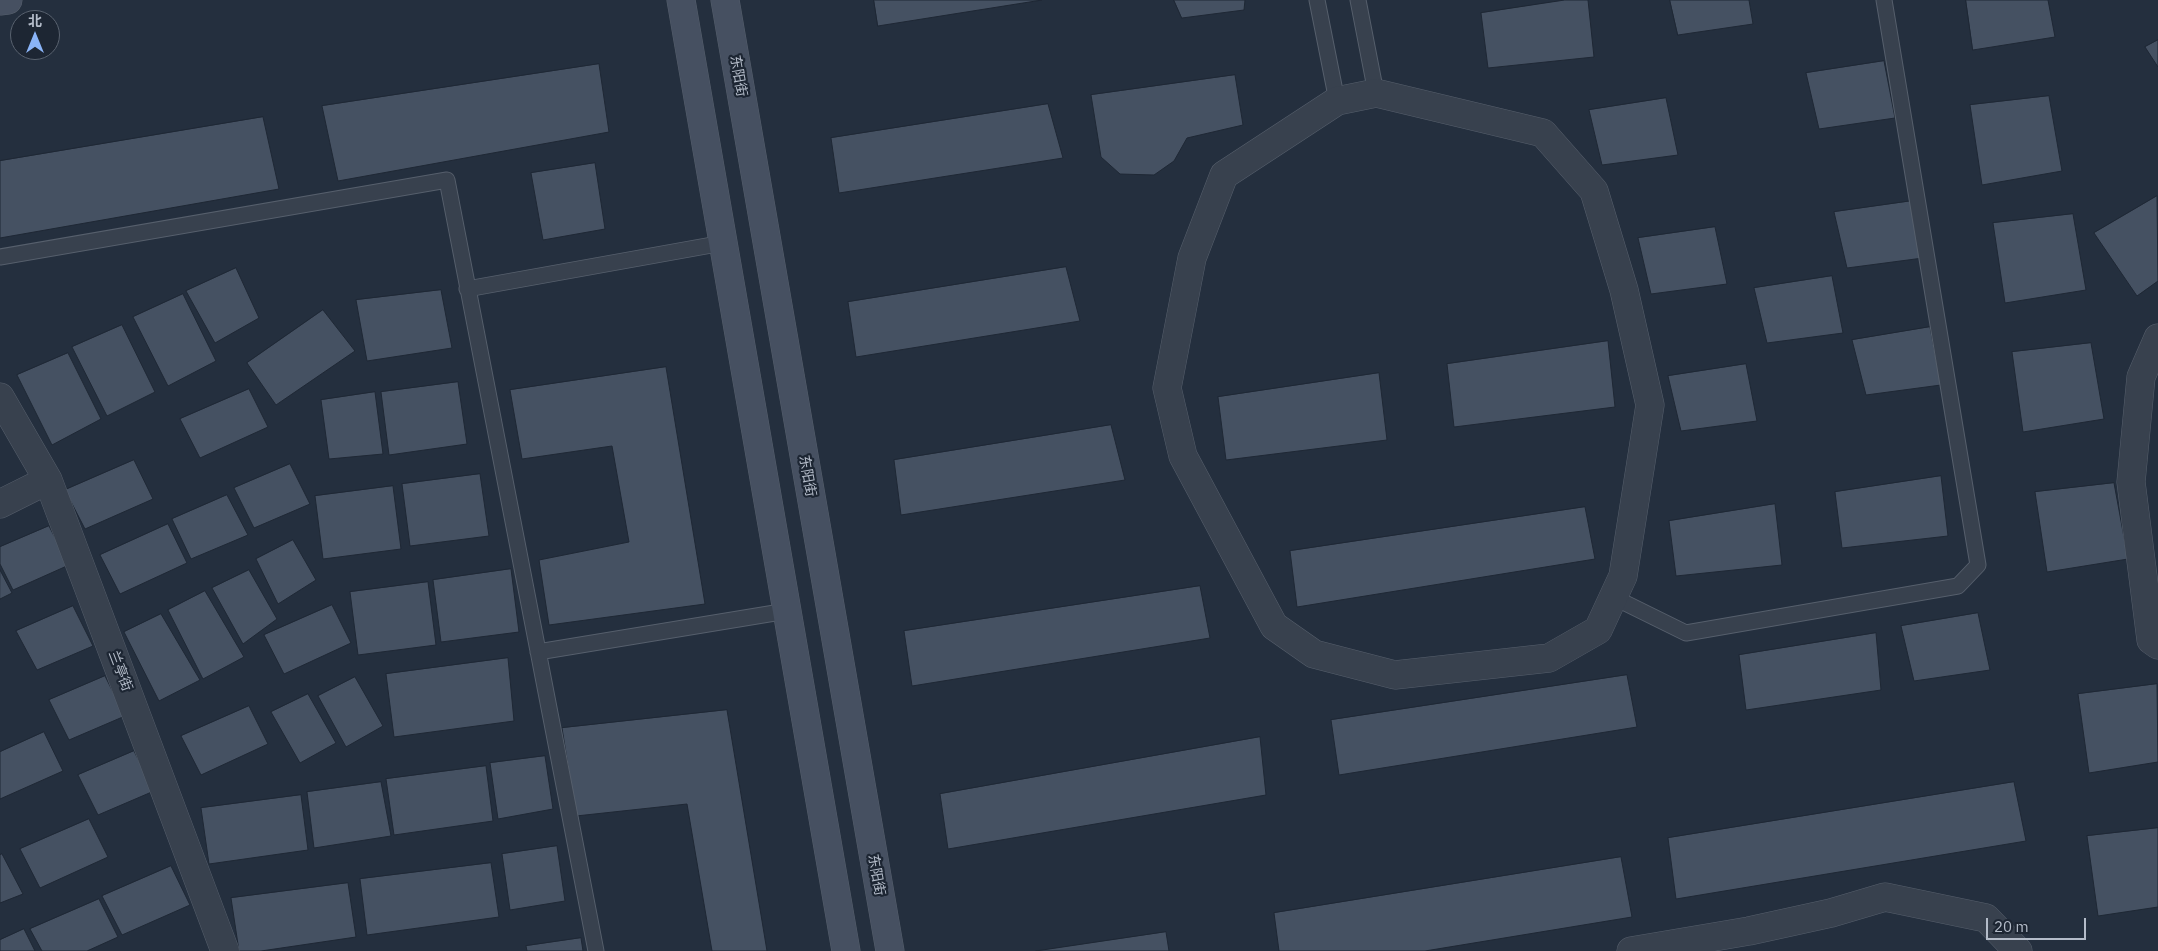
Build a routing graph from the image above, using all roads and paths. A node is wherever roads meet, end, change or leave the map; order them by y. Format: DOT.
graph roads {
  1 [pos="8,0"];
  2 [pos="681,0"];
  3 [pos="725,0"];
  4 [pos="1317,0"];
  5 [pos="1358,0"];
  6 [pos="1884,0"];
  7 [pos="0,1"];
  8 [pos="1376,93"];
  9 [pos="1337,101"];
  10 [pos="723,243"];
  11 [pos="0,257"];
  12 [pos="468,289"];
  13 [pos="2158,338"];
  14 [pos="0,397"];
  15 [pos="48,480"];
  16 [pos="0,504"];
  17 [pos="1613,597"];
  18 [pos="787,611"];
  19 [pos="2158,645"];
  20 [pos="538,652"];
  21 [pos="224,950"];
  22 [pos="596,951"];
  23 [pos="846,951"];
  24 [pos="890,951"];
  25 [pos="1630,951"];
  26 [pos="2018,951"];
  1 -- 7 [label="main road"];
  2 -- 10 [label="main road"];
  3 -- 24 [label="main road, 东阳街"];
  4 -- 9 [label="lane"];
  5 -- 8 [label="lane"];
  6 -- 17 [label="lane"];
  8 -- 9 [label="street"];
  8 -- 17 [label="street"];
  9 -- 17 [label="street"];
  10 -- 12 [label="lane"];
  10 -- 18 [label="main road"];
  11 -- 12 [label="lane"];
  12 -- 20 [label="lane"];
  13 -- 19 [label="street"];
  14 -- 15 [label="street, 兰亭街"];
  15 -- 16 [label="street"];
  15 -- 21 [label="street, 兰亭街"];
  18 -- 20 [label="lane"];
  18 -- 23 [label="main road"];
  20 -- 22 [label="lane"];
  25 -- 26 [label="street"];
}
